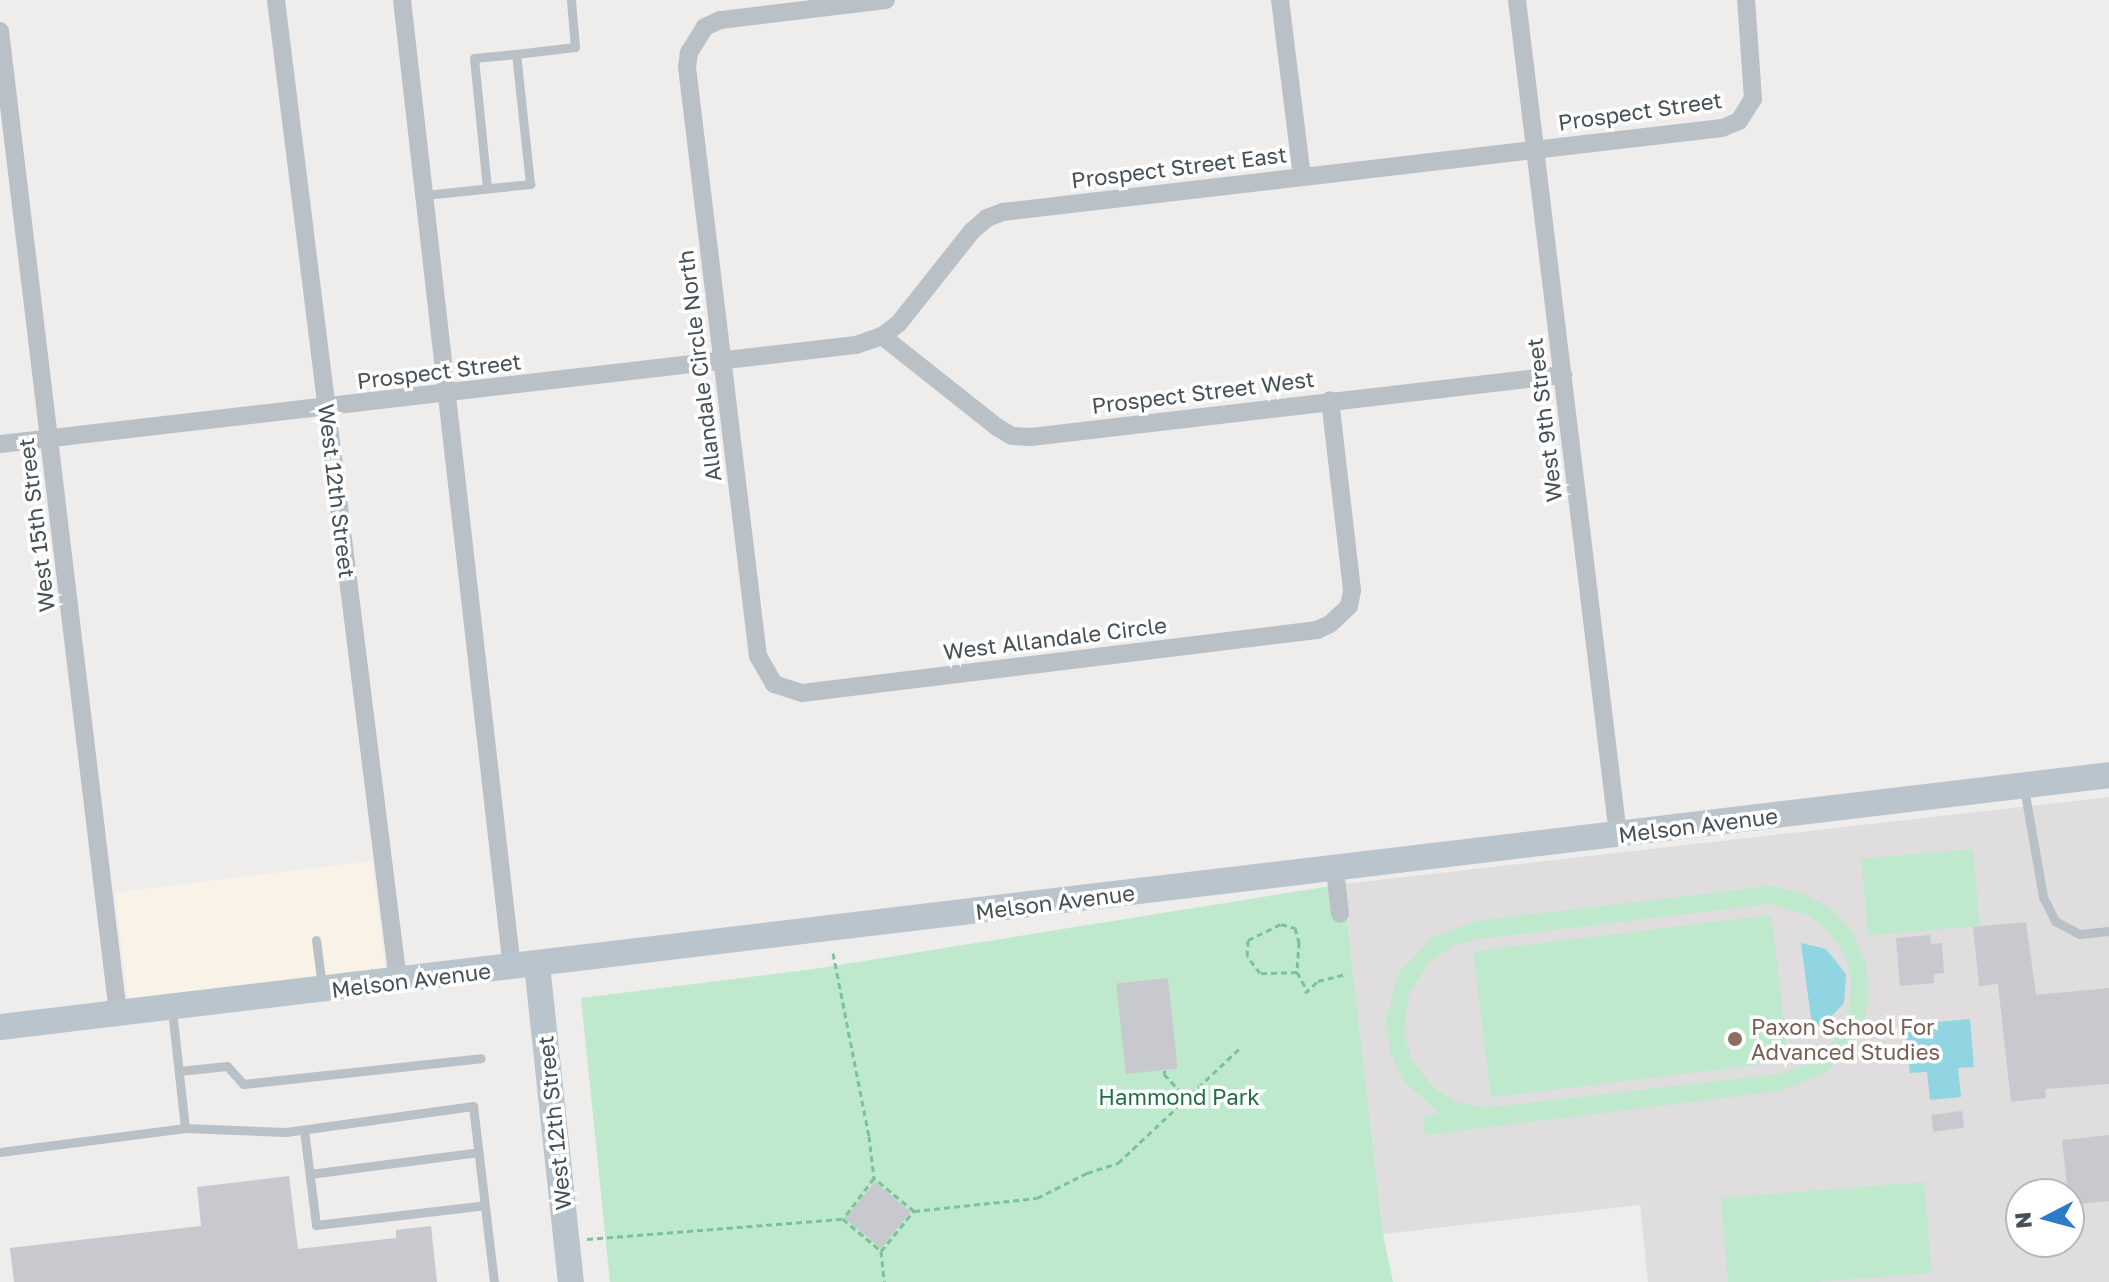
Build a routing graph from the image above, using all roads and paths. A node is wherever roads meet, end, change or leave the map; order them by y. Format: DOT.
graph roads {
  1 [pos="276,0"];
  2 [pos="402,0"];
  3 [pos="571,0"];
  4 [pos="886,0"];
  5 [pos="1280,0"];
  6 [pos="1517,0"];
  7 [pos="1746,0"];
  8 [pos="0,31"];
  9 [pos="516,54"];
  10 [pos="1535,149"];
  11 [pos="1302,177"];
  12 [pos="487,188"];
  13 [pos="425,195"];
  14 [pos="882,336"];
  15 [pos="722,361"];
  16 [pos="1563,375"];
  17 [pos="449,394"];
  18 [pos="1330,400"];
  19 [pos="327,408"];
  20 [pos="49,438"];
  21 [pos="0,444"];
  22 [pos="774,684"];
  23 [pos="2109,775"];
  24 [pos="2023,785"];
  25 [pos="1618,835"];
  26 [pos="1335,869"];
  27 [pos="1340,914"];
  28 [pos="2109,931"];
  29 [pos="316,940"];
  30 [pos="833,953"];
  31 [pos="525,966"];
  32 [pos="1297,972"];
  33 [pos="1347,974"];
  34 [pos="398,981"];
  35 [pos="322,990"];
  36 [pos="171,1008"];
  37 [pos="118,1014"];
  38 [pos="0,1027"];
  39 [pos="1239,1049"];
  40 [pos="481,1058"];
  41 [pos="1165,1070"];
  42 [pos="179,1071"];
  43 [pos="1187,1099"];
  44 [pos="185,1128"];
  45 [pos="304,1130"];
  46 [pos="0,1152"];
  47 [pos="479,1152"];
  48 [pos="310,1174"];
  49 [pos="874,1178"];
  50 [pos="485,1205"];
  51 [pos="914,1211"];
  52 [pos="843,1219"];
  53 [pos="587,1239"];
  54 [pos="881,1251"];
  55 [pos="494,1282"];
  56 [pos="571,1282"];
  57 [pos="884,1282"];
  1 -- 19 [label="street, West 12th Street"];
  2 -- 13 [label="street, West 12th Street"];
  3 -- 9 [label="lane"];
  4 -- 15 [label="street, Allandale Circle North"];
  5 -- 11 [label="street"];
  6 -- 10 [label="street, West 9th Street"];
  7 -- 10 [label="street, Prospect Street"];
  8 -- 20 [label="street, West 15th Street"];
  9 -- 12 [label="lane"];
  9 -- 12 [label="lane"];
  10 -- 11 [label="street, Prospect Street East"];
  10 -- 16 [label="street, West 9th Street"];
  11 -- 14 [label="street, Prospect Street East"];
  12 -- 13 [label="lane"];
  13 -- 17 [label="street, West 12th Street"];
  14 -- 15 [label="street, Prospect Street"];
  14 -- 18 [label="street, Prospect Street West"];
  15 -- 17 [label="street, Prospect Street"];
  15 -- 22 [label="street, Allandale Circle North"];
  16 -- 18 [label="street, Prospect Street West"];
  16 -- 25 [label="street, West 9th Street"];
  17 -- 19 [label="street, Prospect Street"];
  17 -- 31 [label="street, West 12th Street"];
  18 -- 22 [label="street, West Allandale Circle"];
  19 -- 20 [label="street, Prospect Street"];
  19 -- 34 [label="street, West 12th Street"];
  20 -- 21 [label="street, Prospect Street"];
  20 -- 37 [label="street, West 15th Street"];
  23 -- 24 [label="street, Melson Avenue"];
  24 -- 25 [label="street, Melson Avenue"];
  24 -- 28 [label="lane"];
  25 -- 26 [label="street, Melson Avenue"];
  26 -- 27 [label="street"];
  26 -- 31 [label="street, Melson Avenue"];
  29 -- 35 [label="lane"];
  30 -- 49 [label="path"];
  31 -- 34 [label="street, Melson Avenue"];
  31 -- 56 [label="street, West 12th Street"];
  32 -- 32 [label="path"];
  32 -- 33 [label="path"];
  34 -- 35 [label="street, Melson Avenue"];
  35 -- 36 [label="street, Melson Avenue"];
  36 -- 37 [label="street, Melson Avenue"];
  36 -- 42 [label="lane"];
  37 -- 38 [label="street, Melson Avenue"];
  39 -- 43 [label="path"];
  40 -- 42 [label="lane"];
  41 -- 43 [label="path"];
  42 -- 44 [label="lane"];
  43 -- 51 [label="path"];
  44 -- 45 [label="lane"];
  44 -- 46 [label="lane"];
  45 -- 47 [label="lane"];
  45 -- 48 [label="lane"];
  47 -- 48 [label="lane"];
  47 -- 50 [label="lane"];
  48 -- 50 [label="lane"];
  49 -- 51 [label="path"];
  49 -- 52 [label="path"];
  50 -- 55 [label="lane"];
  51 -- 54 [label="path"];
  52 -- 53 [label="path"];
  52 -- 54 [label="path"];
  54 -- 57 [label="path"];
}
